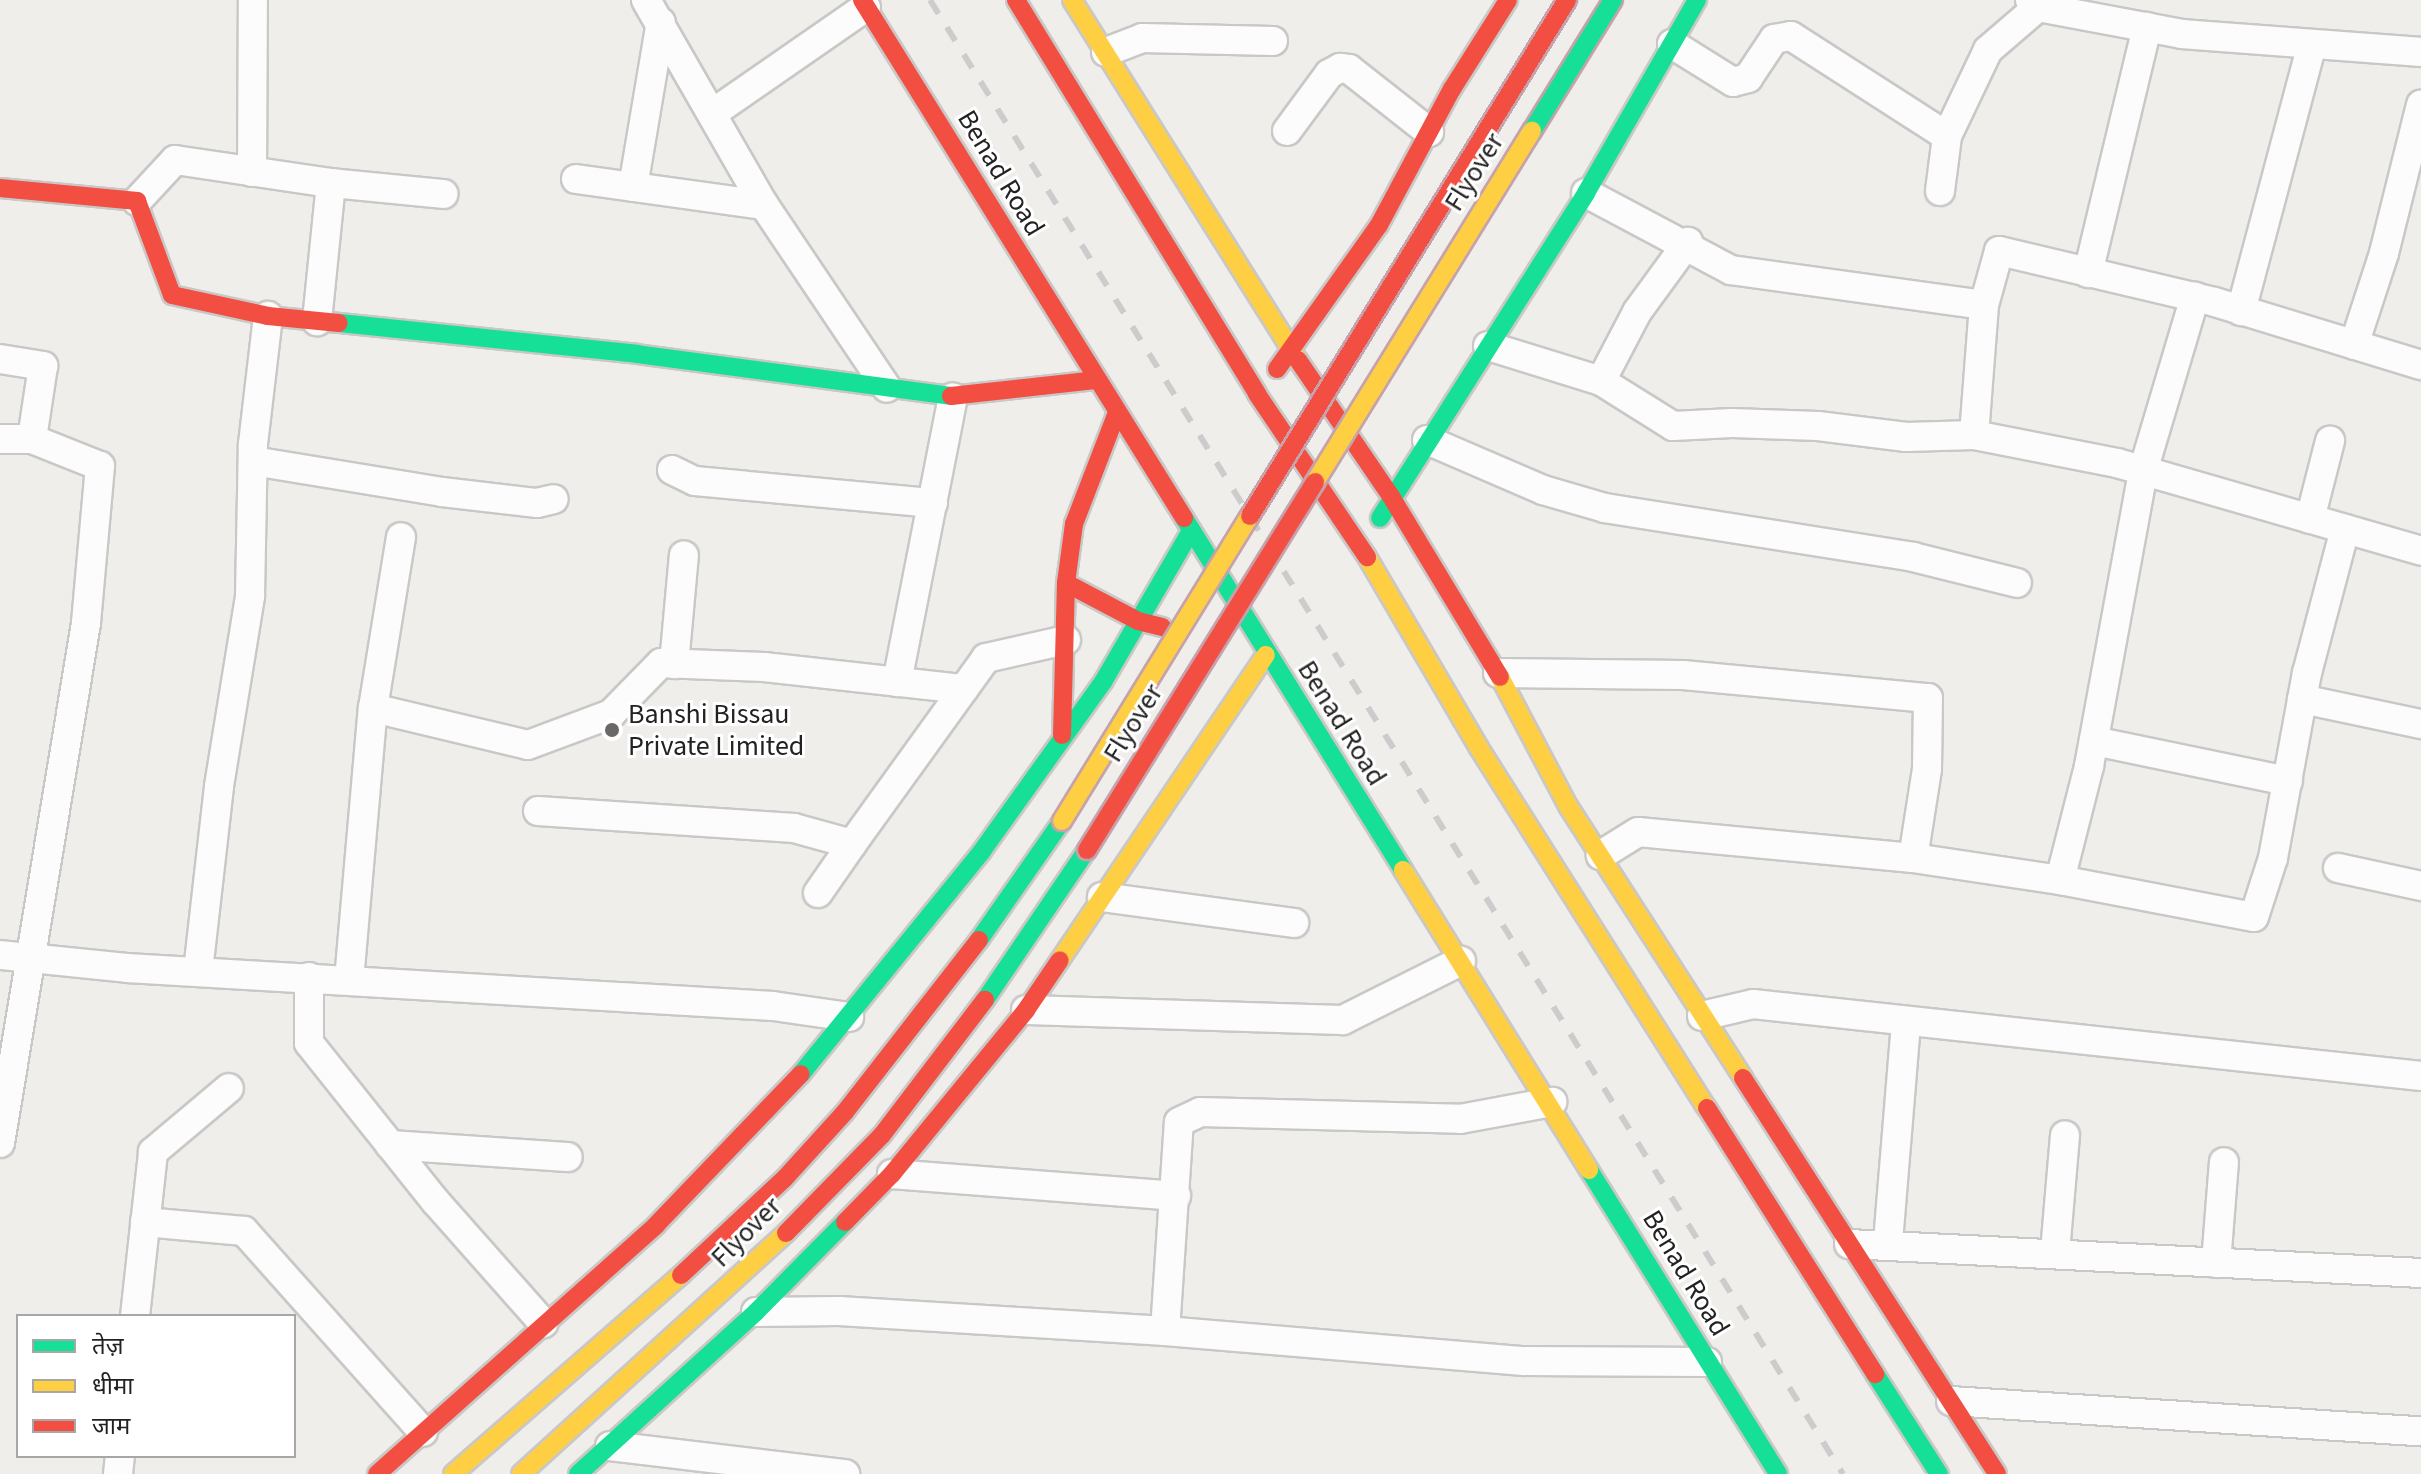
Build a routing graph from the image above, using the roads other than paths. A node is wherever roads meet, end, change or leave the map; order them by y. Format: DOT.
graph roads {
  1 [pos="253,0"];
  2 [pos="1016,0"];
  3 [pos="1072,0"];
  4 [pos="1508,0"];
  5 [pos="1567,0"];
  6 [pos="1613,0"];
  7 [pos="1697,0"];
  8 [pos="864,3"];
  9 [pos="2034,4"];
  10 [pos="654,11"];
  11 [pos="2147,27"];
  12 [pos="1273,41"];
  13 [pos="1672,44"];
  14 [pos="2312,45"];
  15 [pos="1106,52"];
  16 [pos="2421,52"];
  17 [pos="2421,105"];
  18 [pos="713,113"];
  19 [pos="1287,131"];
  20 [pos="1429,132"];
  21 [pos="1947,136"];
  22 [pos="252,172"];
  23 [pos="576,179"];
  24 [pos="331,183"];
  25 [pos="633,187"];
  26 [pos="0,188"];
  27 [pos="1940,191"];
  28 [pos="1586,193"];
  29 [pos="443,194"];
  30 [pos="137,201"];
  31 [pos="764,205"];
  32 [pos="1688,242"];
  33 [pos="2088,273"];
  34 [pos="2195,297"];
  35 [pos="1984,305"];
  36 [pos="2241,311"];
  37 [pos="268,316"];
  38 [pos="317,321"];
  39 [pos="2354,345"];
  40 [pos="1488,346"];
  41 [pos="1291,352"];
  42 [pos="0,359"];
  43 [pos="2421,365"];
  44 [pos="1095,380"];
  45 [pos="1601,381"];
  46 [pos="887,388"];
  47 [pos="1257,394"];
  48 [pos="953,397"];
  49 [pos="1116,415"];
  50 [pos="1974,435"];
  51 [pos="0,439"];
  52 [pos="32,439"];
  53 [pos="1427,440"];
  54 [pos="2330,441"];
  55 [pos="253,461"];
  56 [pos="672,470"];
  57 [pos="2143,471"];
  58 [pos="1392,498"];
  59 [pos="554,499"];
  60 [pos="933,503"];
  61 [pos="2310,519"];
  62 [pos="2345,529"];
  63 [pos="1189,534"];
  64 [pos="401,537"];
  65 [pos="1362,549"];
  66 [pos="2421,551"];
  67 [pos="684,555"];
  68 [pos="1066,583"];
  69 [pos="2017,583"];
  70 [pos="1138,621"];
  71 [pos="1066,640"];
  72 [pos="1266,655"];
  73 [pos="674,664"];
  74 [pos="1498,673"];
  75 [pos="897,682"];
  76 [pos="964,689"];
  77 [pos="2302,699"];
  78 [pos="373,708"];
  79 [pos="2421,724"];
  80 [pos="1062,735"];
  81 [pos="2094,741"];
  82 [pos="2288,781"];
  83 [pos="538,811"];
  84 [pos="852,844"];
  85 [pos="1601,855"];
  86 [pos="1913,858"];
  87 [pos="2338,868"];
  88 [pos="2060,880"];
  89 [pos="2421,886"];
  90 [pos="818,893"];
  91 [pos="1102,897"];
  92 [pos="1294,923"];
  93 [pos="0,955"];
  94 [pos="33,956"];
  95 [pos="1461,961"];
  96 [pos="198,971"];
  97 [pos="309,977"];
  98 [pos="349,980"];
  99 [pos="1026,1010"];
  100 [pos="1702,1016"];
  101 [pos="849,1017"];
  102 [pos="1906,1022"];
  103 [pos="2421,1076"];
  104 [pos="229,1088"];
  105 [pos="1552,1102"];
  106 [pos="2065,1135"];
  107 [pos="0,1143"];
  108 [pos="390,1145"];
  109 [pos="568,1157"];
  110 [pos="2224,1162"];
  111 [pos="892,1174"];
  112 [pos="1176,1196"];
  113 [pos="145,1222"];
  114 [pos="1888,1242"];
  115 [pos="1849,1244"];
  116 [pos="2055,1252"];
  117 [pos="2216,1263"];
  118 [pos="2421,1273"];
  119 [pos="756,1312"];
  120 [pos="135,1314"];
  121 [pos="543,1323"];
  122 [pos="1165,1331"];
  123 [pos="1707,1362"];
  124 [pos="1951,1401"];
  125 [pos="2421,1431"];
  126 [pos="423,1432"];
  127 [pos="610,1446"];
  128 [pos="757,1470"];
  129 [pos="377,1474"];
  130 [pos="453,1474"];
  131 [pos="521,1474"];
  132 [pos="578,1474"];
  133 [pos="845,1474"];
  134 [pos="1778,1474"];
  135 [pos="1939,1474"];
  136 [pos="1997,1474"];
  1 -- 22 [label="street"];
  2 -- 47 [label="main road"];
  3 -- 15 [label="main road"];
  4 -- 20 [label="main road"];
  5 -- 130 [label="main road, Flyover, bridge"];
  6 -- 131 [label="main road, Flyover, bridge"];
  7 -- 13 [label="main road"];
  8 -- 18 [label="street"];
  8 -- 44 [label="main road, Benad Road"];
  9 -- 11 [label="street"];
  9 -- 21 [label="street"];
  10 -- 18 [label="street"];
  10 -- 25 [label="street"];
  11 -- 14 [label="street"];
  11 -- 33 [label="street"];
  12 -- 15 [label="street"];
  13 -- 21 [label="street"];
  13 -- 28 [label="main road"];
  14 -- 16 [label="street"];
  14 -- 36 [label="street"];
  15 -- 41 [label="main road"];
  17 -- 39 [label="street"];
  18 -- 31 [label="street"];
  19 -- 20 [label="street"];
  20 -- 41 [label="main road"];
  21 -- 27 [label="street"];
  22 -- 24 [label="street"];
  22 -- 30 [label="street"];
  23 -- 25 [label="street"];
  24 -- 29 [label="street"];
  24 -- 38 [label="street"];
  25 -- 31 [label="street"];
  26 -- 30 [label="main road"];
  28 -- 32 [label="street"];
  28 -- 40 [label="main road"];
  30 -- 37 [label="main road"];
  31 -- 46 [label="street"];
  32 -- 35 [label="street"];
  32 -- 45 [label="street"];
  33 -- 34 [label="street"];
  33 -- 35 [label="street"];
  34 -- 36 [label="street"];
  34 -- 57 [label="street"];
  35 -- 50 [label="street"];
  36 -- 39 [label="street"];
  37 -- 38 [label="main road"];
  37 -- 55 [label="street"];
  38 -- 46 [label="main road"];
  39 -- 43 [label="street"];
  40 -- 45 [label="street"];
  40 -- 53 [label="main road"];
  41 -- 47 [label="main road"];
  41 -- 58 [label="main road"];
  42 -- 52 [label="street"];
  44 -- 48 [label="main road"];
  44 -- 49 [label="main road, Benad Road"];
  45 -- 50 [label="street"];
  46 -- 48 [label="main road"];
  47 -- 65 [label="main road"];
  48 -- 60 [label="street"];
  49 -- 63 [label="main road, Benad Road"];
  49 -- 68 [label="main road"];
  50 -- 57 [label="street"];
  51 -- 52 [label="street"];
  52 -- 94 [label="street"];
  53 -- 58 [label="main road"];
  53 -- 69 [label="street"];
  54 -- 61 [label="street"];
  55 -- 59 [label="street"];
  55 -- 96 [label="street"];
  56 -- 60 [label="street"];
  57 -- 61 [label="street"];
  57 -- 81 [label="street"];
  58 -- 65 [label="main road"];
  58 -- 74 [label="main road"];
  60 -- 75 [label="street"];
  61 -- 62 [label="street"];
  62 -- 66 [label="street"];
  62 -- 77 [label="street"];
  63 -- 70 [label="main road"];
  63 -- 72 [label="main road, Benad Road"];
  64 -- 78 [label="street"];
  65 -- 135 [label="main road"];
  67 -- 73 [label="street"];
  68 -- 70 [label="main road"];
  68 -- 71 [label="main road"];
  70 -- 72 [label="main road"];
  70 -- 80 [label="main road"];
  71 -- 76 [label="street"];
  71 -- 80 [label="main road"];
  72 -- 91 [label="main road"];
  72 -- 95 [label="main road, Benad Road"];
  73 -- 75 [label="street"];
  73 -- 78 [label="street"];
  74 -- 85 [label="main road"];
  74 -- 86 [label="street"];
  75 -- 76 [label="street"];
  76 -- 84 [label="street"];
  77 -- 79 [label="street"];
  77 -- 82 [label="street"];
  78 -- 98 [label="street"];
  80 -- 101 [label="main road"];
  81 -- 82 [label="street"];
  81 -- 88 [label="street"];
  82 -- 88 [label="street"];
  83 -- 84 [label="street"];
  84 -- 90 [label="street"];
  85 -- 86 [label="street"];
  85 -- 100 [label="main road"];
  86 -- 88 [label="street"];
  87 -- 89 [label="street"];
  91 -- 92 [label="street"];
  91 -- 99 [label="main road"];
  93 -- 94 [label="street"];
  94 -- 96 [label="street"];
  94 -- 107 [label="street"];
  95 -- 99 [label="street"];
  95 -- 105 [label="main road, Benad Road"];
  96 -- 97 [label="street"];
  97 -- 98 [label="street"];
  97 -- 108 [label="street"];
  98 -- 101 [label="street"];
  99 -- 111 [label="main road"];
  100 -- 102 [label="street"];
  100 -- 115 [label="main road"];
  101 -- 121 [label="main road"];
  102 -- 103 [label="street"];
  102 -- 114 [label="street"];
  104 -- 113 [label="street"];
  105 -- 112 [label="street"];
  105 -- 123 [label="main road, Benad Road"];
  106 -- 116 [label="street"];
  108 -- 109 [label="street"];
  108 -- 121 [label="street"];
  110 -- 117 [label="street"];
  111 -- 112 [label="street"];
  111 -- 119 [label="main road"];
  112 -- 122 [label="street"];
  113 -- 120 [label="street"];
  113 -- 126 [label="street"];
  114 -- 115 [label="street"];
  114 -- 116 [label="street"];
  115 -- 124 [label="main road"];
  116 -- 117 [label="street"];
  117 -- 118 [label="street"];
  119 -- 122 [label="street"];
  119 -- 127 [label="main road"];
  121 -- 126 [label="main road"];
  122 -- 123 [label="street"];
  123 -- 134 [label="main road, Benad Road"];
  124 -- 125 [label="street"];
  124 -- 136 [label="main road"];
  126 -- 129 [label="main road"];
  127 -- 128 [label="street"];
  127 -- 132 [label="main road"];
  128 -- 133 [label="street"];
}
